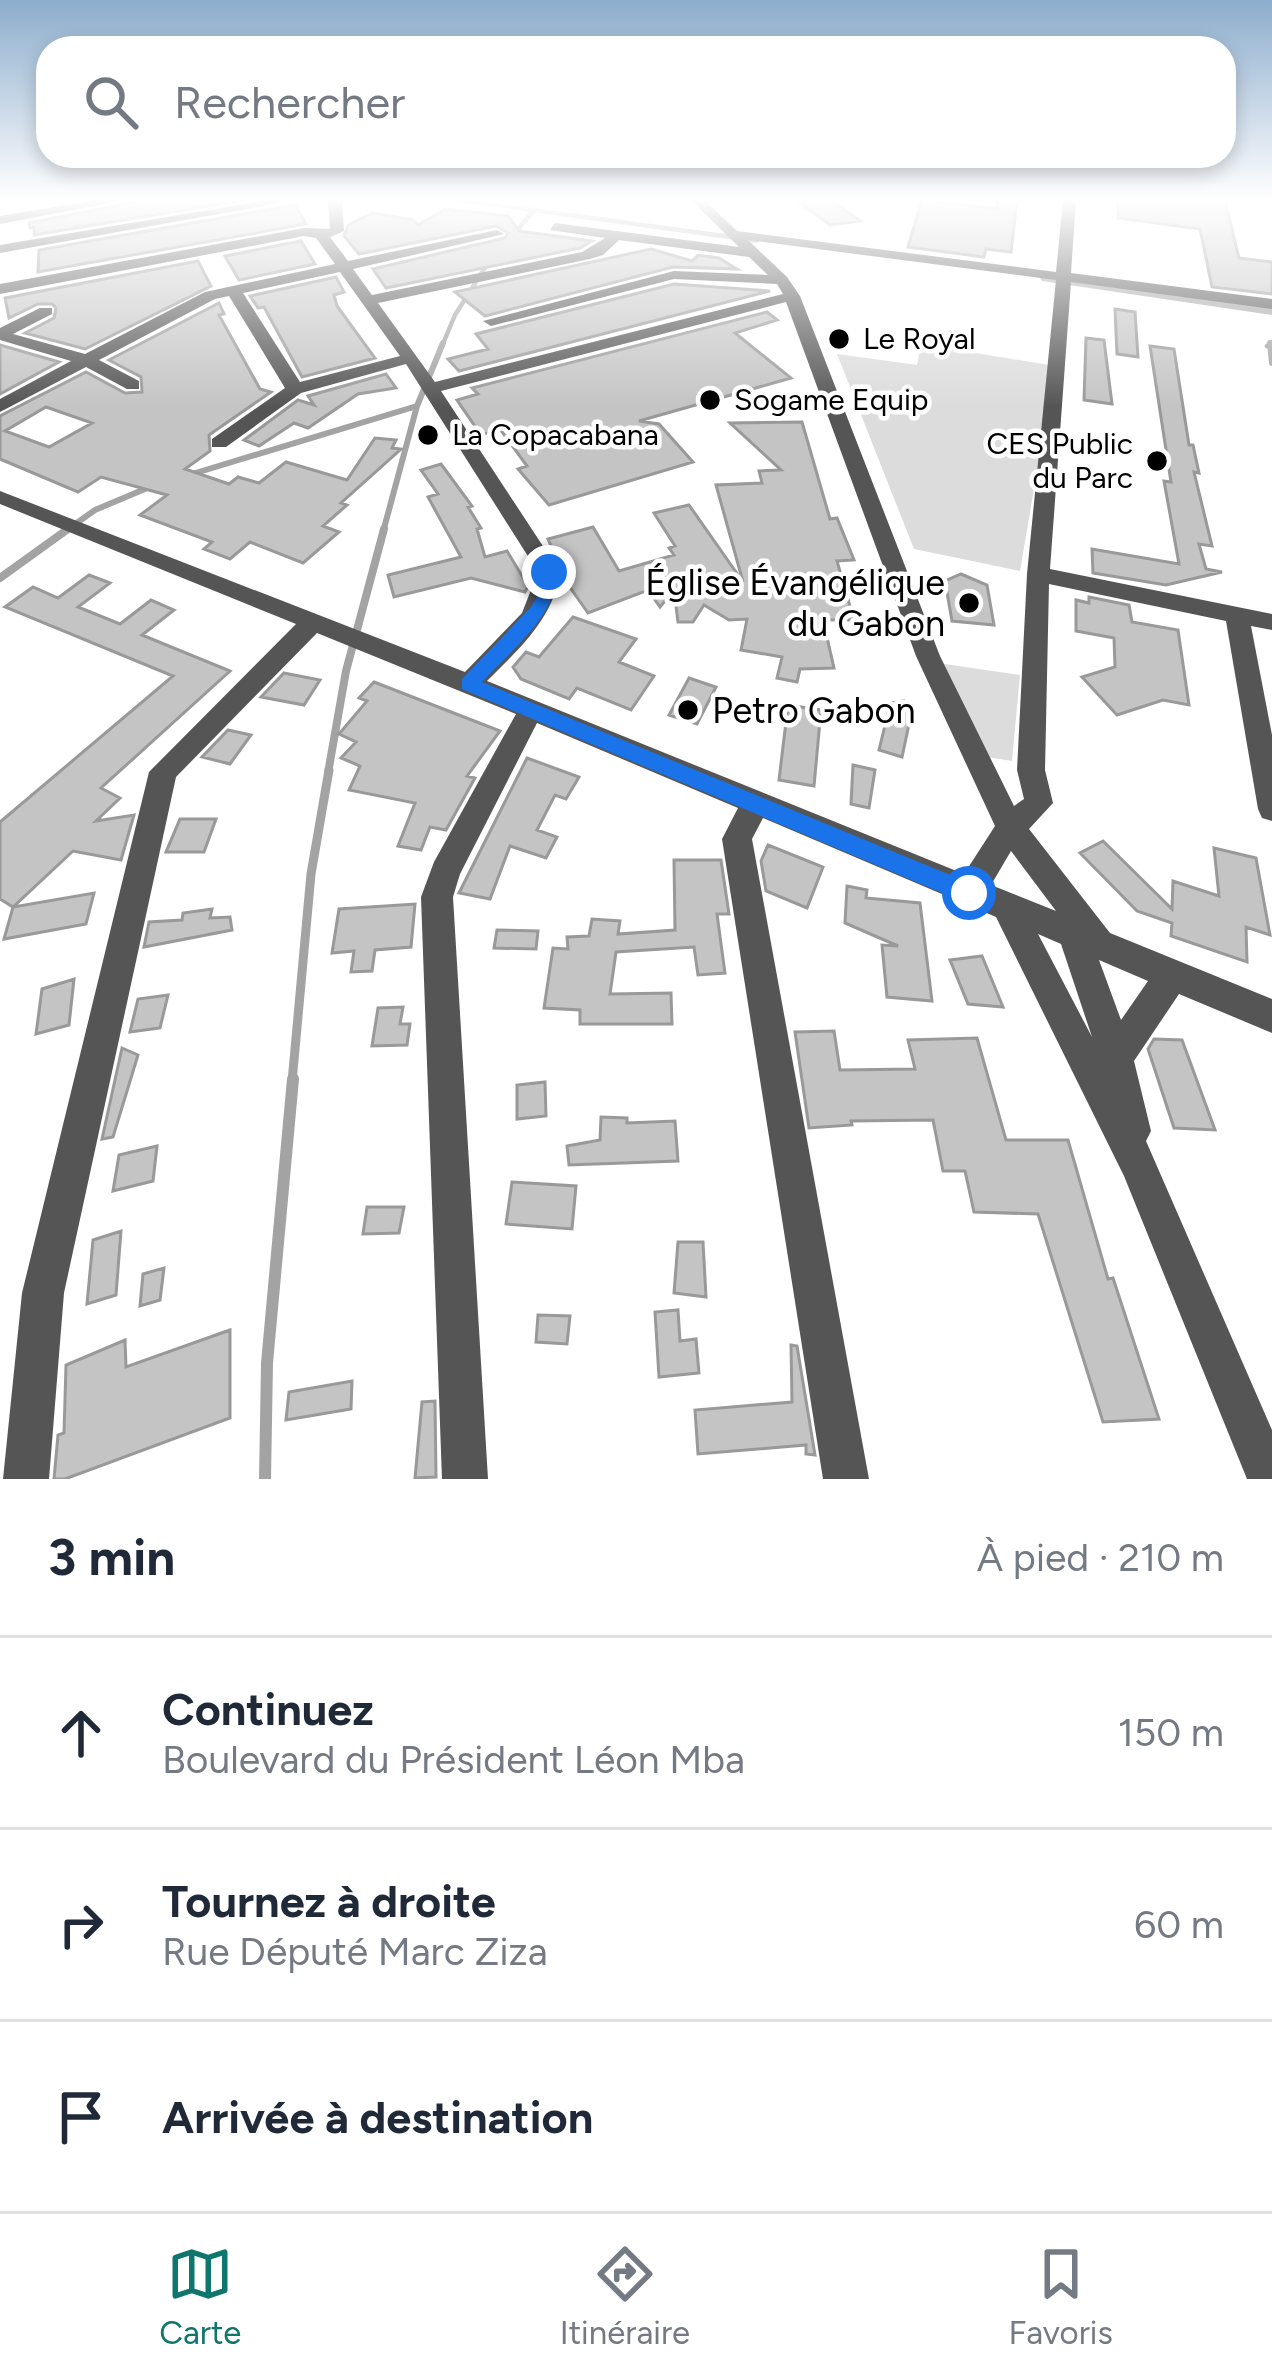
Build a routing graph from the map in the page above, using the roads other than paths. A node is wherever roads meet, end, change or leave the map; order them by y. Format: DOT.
graph roads {
  1 [pos="105,269"];
  2 [pos="328,269"];
  3 [pos="345,269"];
  4 [pos="521,269"];
  5 [pos="767,269"];
  6 [pos="965,269"];
  7 [pos="1064,269"];
  8 [pos="1063,280"];
  9 [pos="8,287"];
  10 [pos="232,288"];
  11 [pos="787,288"];
  12 [pos="370,300"];
  13 [pos="1272,304"];
  14 [pos="46,311"];
  15 [pos="491,321"];
  16 [pos="0,332"];
  17 [pos="85,360"];
  18 [pos="421,377"];
  19 [pos="133,385"];
  20 [pos="295,389"];
  21 [pos="0,406"];
  22 [pos="219,443"];
  23 [pos="0,497"];
  24 [pos="25,508"];
  25 [pos="0,524"];
  26 [pos="1038,574"];
  27 [pos="1237,615"];
  28 [pos="1272,622"];
  29 [pos="326,628"];
  30 [pos="469,684"];
  31 [pos="531,710"];
  32 [pos="756,803"];
  33 [pos="1272,809"];
  34 [pos="1010,827"];
  35 [pos="969,893"];
  36 [pos="1008,909"];
  37 [pos="1085,937"];
  38 [pos="1172,974"];
  39 [pos="1272,1016"];
  40 [pos="1116,1057"];
  41 [pos="1138,1164"];
  42 [pos="26,1479"];
  43 [pos="465,1479"];
  44 [pos="846,1479"];
  45 [pos="1270,1479"];
  1 -- 9 [label="street"];
  2 -- 10 [label="street"];
  3 -- 12 [label="street"];
  4 -- 12 [label="street"];
  5 -- 11 [label="street"];
  6 -- 8 [label="street"];
  7 -- 8 [label="street"];
  8 -- 13 [label="street"];
  8 -- 26 [label="street"];
  10 -- 17 [label="street"];
  10 -- 20 [label="street"];
  11 -- 15 [label="street"];
  11 -- 18 [label="street"];
  11 -- 34 [label="street"];
  12 -- 18 [label="street"];
  14 -- 16 [label="street"];
  16 -- 17 [label="street"];
  17 -- 19 [label="street"];
  17 -- 21 [label="street"];
  18 -- 20 [label="street"];
  18 -- 30 [label="street"];
  20 -- 22 [label="street"];
  23 -- 24 [label="street"];
  24 -- 25 [label="street"];
  24 -- 29 [label="street"];
  26 -- 27 [label="street"];
  26 -- 34 [label="street"];
  27 -- 28 [label="street"];
  27 -- 33 [label="street"];
  29 -- 30 [label="street"];
  29 -- 42 [label="street"];
  30 -- 31 [label="street"];
  31 -- 32 [label="street"];
  31 -- 43 [label="street"];
  32 -- 35 [label="street"];
  32 -- 44 [label="street"];
  34 -- 35 [label="street"];
  34 -- 37 [label="street"];
  35 -- 36 [label="street"];
  36 -- 37 [label="street"];
  36 -- 41 [label="street"];
  37 -- 38 [label="street"];
  37 -- 40 [label="street"];
  38 -- 39 [label="street"];
  38 -- 40 [label="street"];
  40 -- 41 [label="street"];
  41 -- 45 [label="street"];
}
